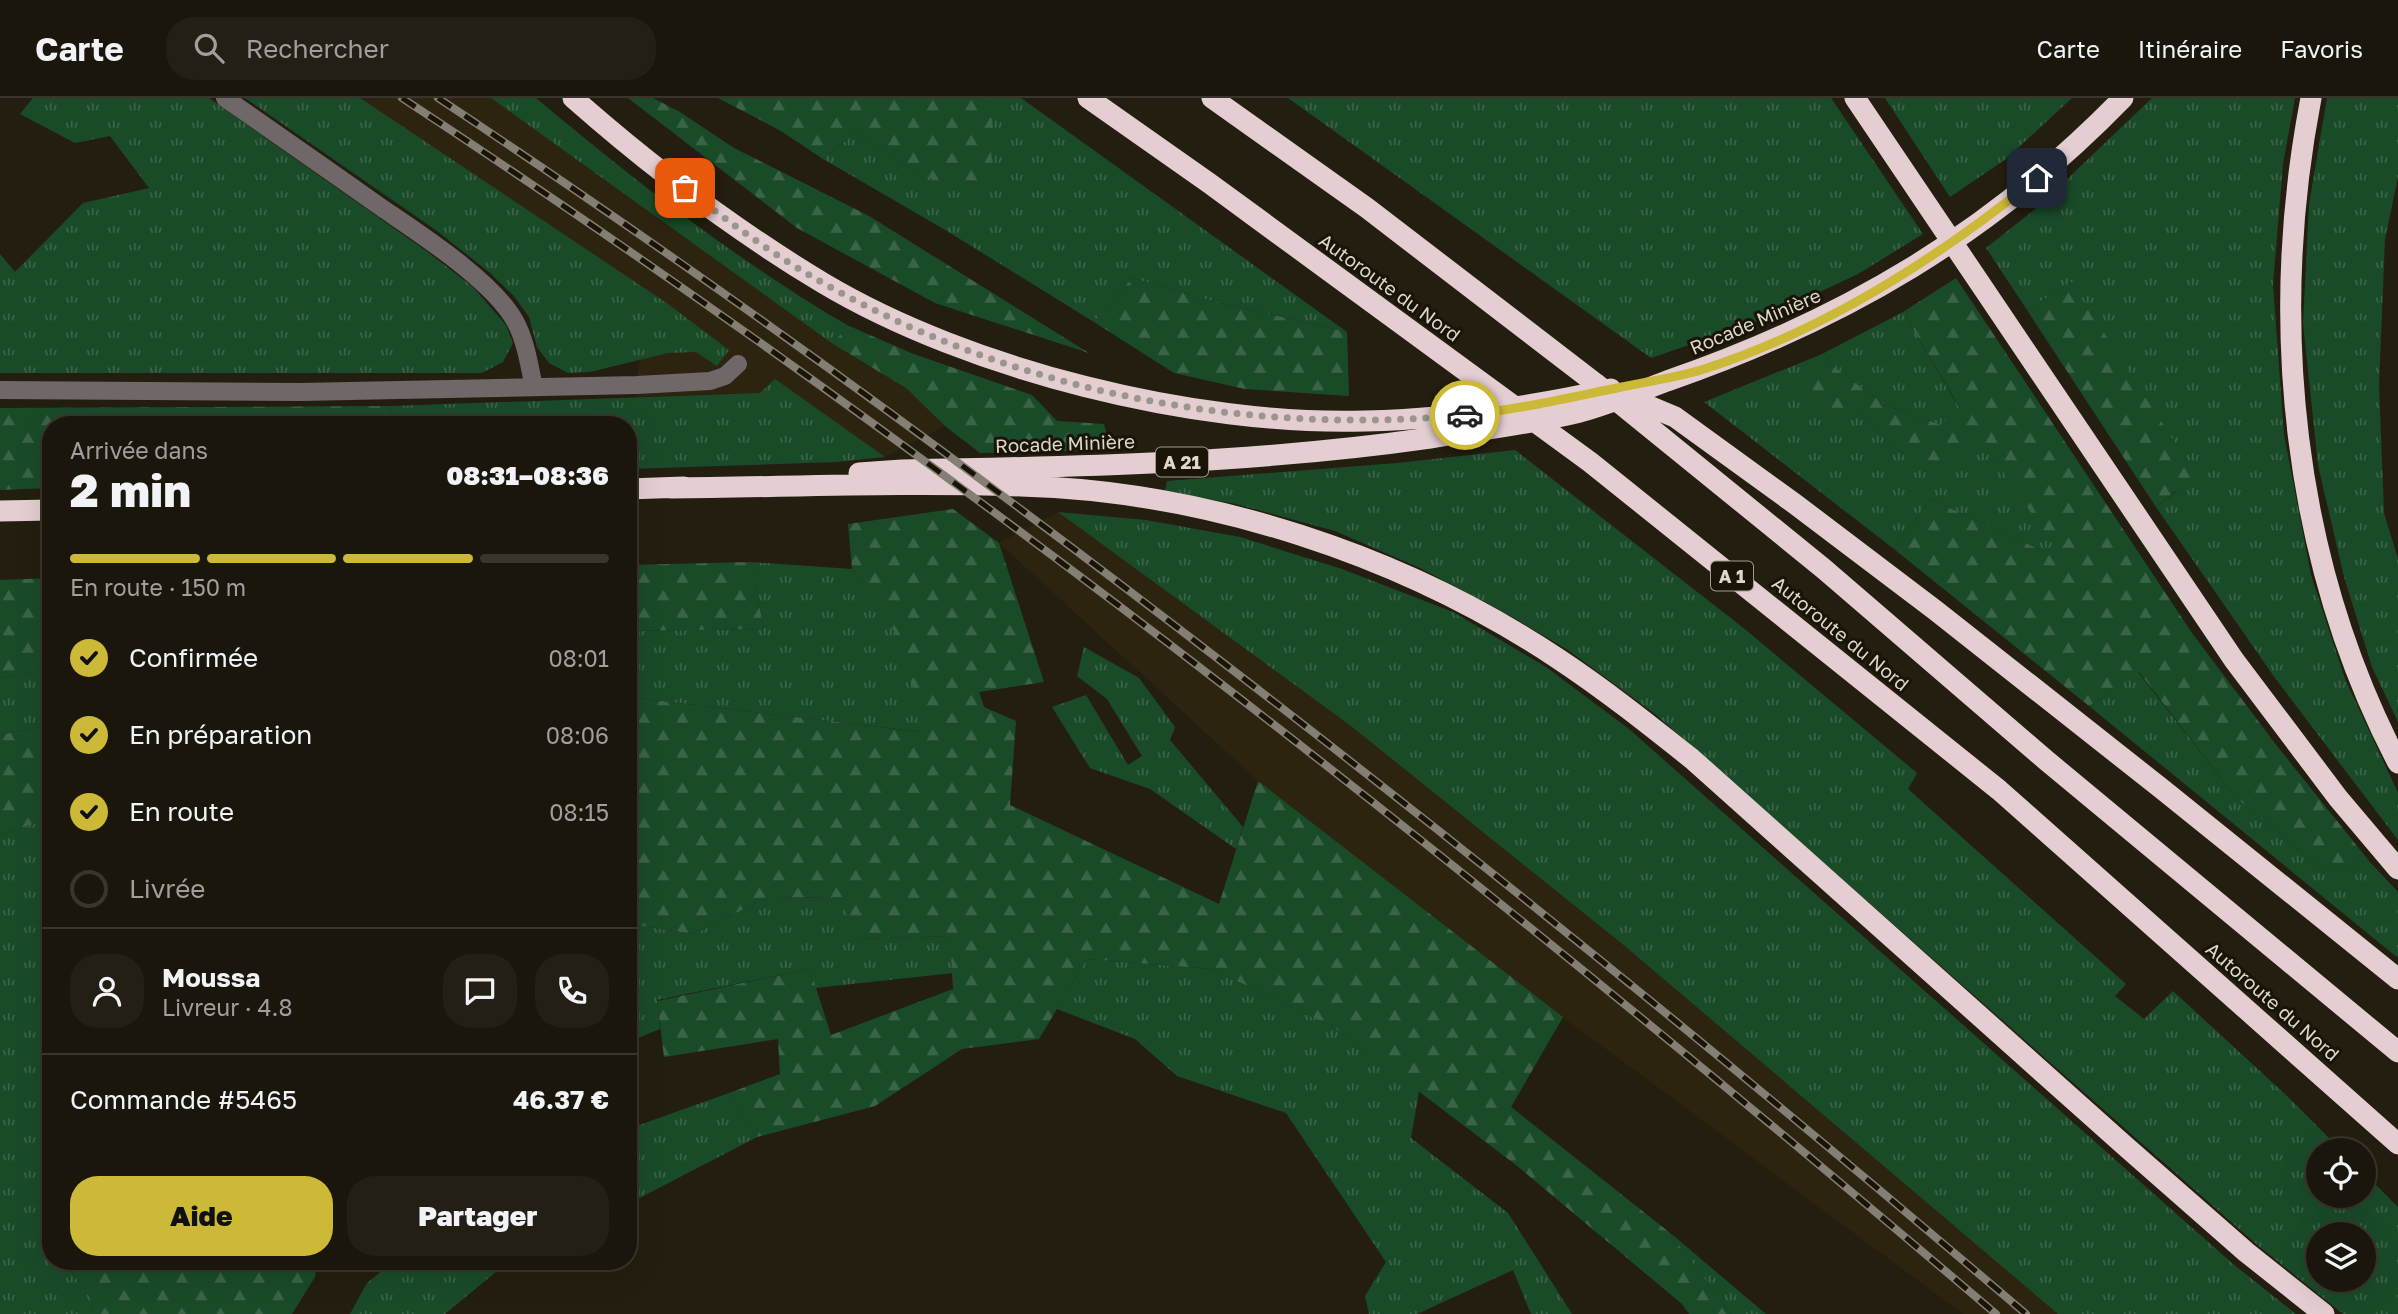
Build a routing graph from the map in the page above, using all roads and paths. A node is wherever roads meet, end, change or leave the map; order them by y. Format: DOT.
graph roads {
  1 [pos="225,98"];
  2 [pos="573,98"];
  3 [pos="1088,98"];
  4 [pos="1212,98"];
  5 [pos="1855,98"];
  6 [pos="2123,98"];
  7 [pos="2311,98"];
  8 [pos="738,364"];
  9 [pos="1699,370"];
  10 [pos="1595,383"];
  11 [pos="534,387"];
  12 [pos="0,390"];
  13 [pos="671,488"];
  14 [pos="637,489"];
  15 [pos="42,510"];
  16 [pos="0,511"];
  17 [pos="2398,763"];
  18 [pos="2398,869"];
  19 [pos="2398,979"];
  20 [pos="2398,1052"];
  21 [pos="2345,1094"];
  22 [pos="2398,1144"];
  23 [pos="2398,1153"];
  24 [pos="2324,1314"];
  1 -- 11 [label="lane"];
  2 -- 9 [label="highway"];
  3 -- 21 [label="highway, Autoroute du Nord / A 1"];
  4 -- 10 [label="highway, Autoroute du Nord"];
  5 -- 18 [label="highway"];
  6 -- 9 [label="highway, Rocade Minière / A 21"];
  7 -- 17 [label="highway"];
  8 -- 11 [label="lane"];
  9 -- 13 [label="highway, Rocade Minière / A 21"];
  10 -- 19 [label="highway"];
  10 -- 20 [label="highway, Autoroute du Nord"];
  11 -- 12 [label="lane"];
  13 -- 14 [label="highway, Rocade Minière / A 21"];
  13 -- 24 [label="highway"];
  15 -- 16 [label="highway"];
  21 -- 22 [label="highway, Autoroute du Nord / A 1"];
  21 -- 23 [label="highway"];
}
